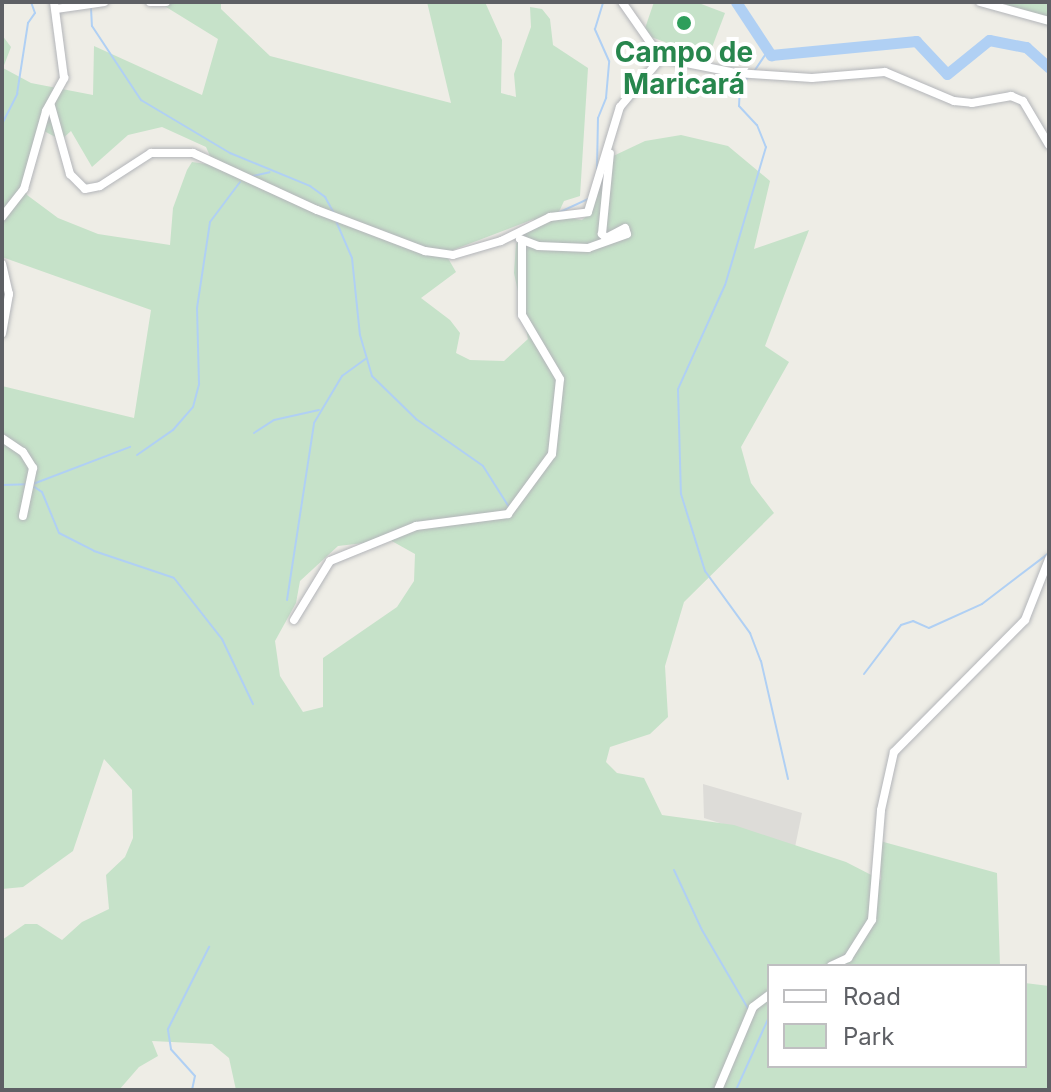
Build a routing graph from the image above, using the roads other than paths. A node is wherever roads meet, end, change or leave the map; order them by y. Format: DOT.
graph roads {
  1 [pos="104,2"];
  2 [pos="150,2"];
  3 [pos="166,2"];
  4 [pos="622,2"];
  5 [pos="980,2"];
  6 [pos="55,6"];
  7 [pos="1049,21"];
  8 [pos="661,58"];
  9 [pos="51,106"];
  10 [pos="610,145"];
  11 [pos="1049,145"];
  12 [pos="2,217"];
  13 [pos="520,237"];
  14 [pos="2,264"];
  15 [pos="2,333"];
  16 [pos="2,438"];
  17 [pos="23,516"];
  18 [pos="1049,559"];
  19 [pos="294,620"];
  20 [pos="835,964"];
  21 [pos="767,996"];
  22 [pos="718,1090"];
  1 -- 6 [label="street"];
  2 -- 3 [label="street"];
  4 -- 8 [label="street"];
  5 -- 7 [label="street"];
  6 -- 9 [label="street"];
  8 -- 10 [label="street"];
  8 -- 11 [label="street"];
  9 -- 12 [label="street"];
  9 -- 13 [label="street"];
  10 -- 13 [label="street"];
  10 -- 13 [label="street"];
  13 -- 19 [label="street"];
  14 -- 15 [label="street"];
  16 -- 17 [label="street"];
  18 -- 20 [label="street"];
  21 -- 22 [label="street"];
}
